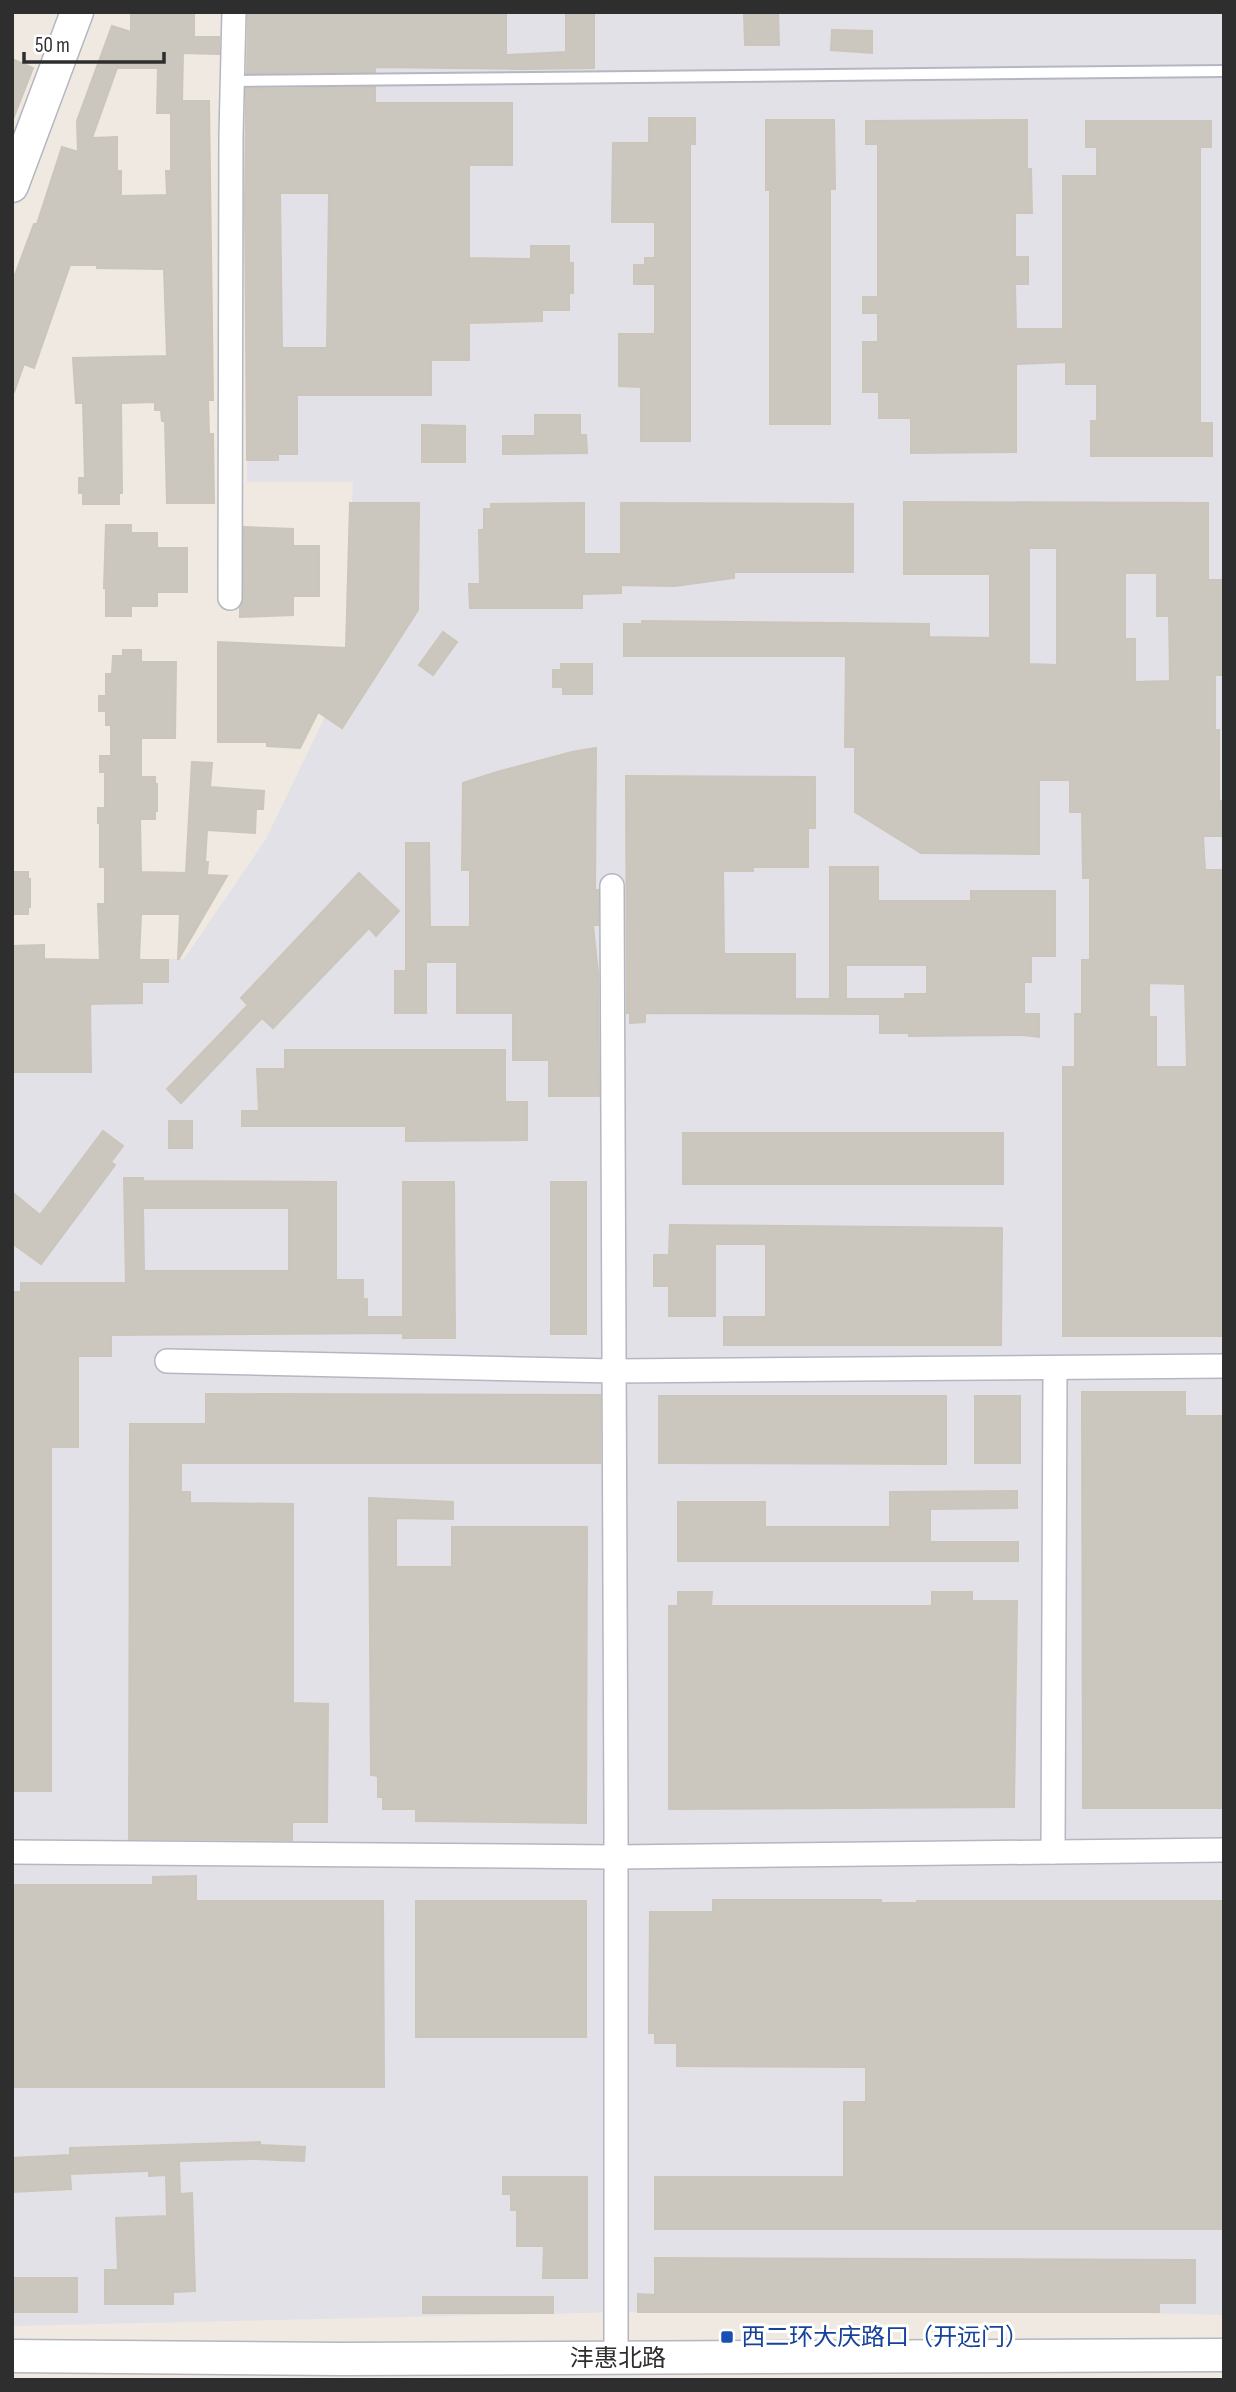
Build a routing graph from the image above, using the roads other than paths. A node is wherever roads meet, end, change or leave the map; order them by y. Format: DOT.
graph roads {
  1 [pos="78,12"];
  2 [pos="234,12"];
  3 [pos="1224,71"];
  4 [pos="232,81"];
  5 [pos="12,186"];
  6 [pos="230,598"];
  7 [pos="611,886"];
  8 [pos="167,1361"];
  9 [pos="1224,1366"];
  10 [pos="1055,1368"];
  11 [pos="614,1371"];
  12 [pos="1224,1850"];
  13 [pos="12,1852"];
  14 [pos="1053,1852"];
  15 [pos="616,1857"];
  16 [pos="1224,2355"];
  17 [pos="12,2356"];
  18 [pos="615,2358"];
  1 -- 5 [label="main road"];
  2 -- 4 [label="street"];
  3 -- 4 [label="lane"];
  4 -- 6 [label="street"];
  7 -- 11 [label="street"];
  8 -- 11 [label="street"];
  9 -- 10 [label="street"];
  10 -- 11 [label="street"];
  10 -- 14 [label="street"];
  11 -- 15 [label="street"];
  12 -- 14 [label="street"];
  13 -- 15 [label="street"];
  14 -- 15 [label="street"];
  15 -- 18 [label="street"];
  16 -- 18 [label="main road, 沣惠北路"];
  17 -- 18 [label="main road, 沣惠北路"];
}
